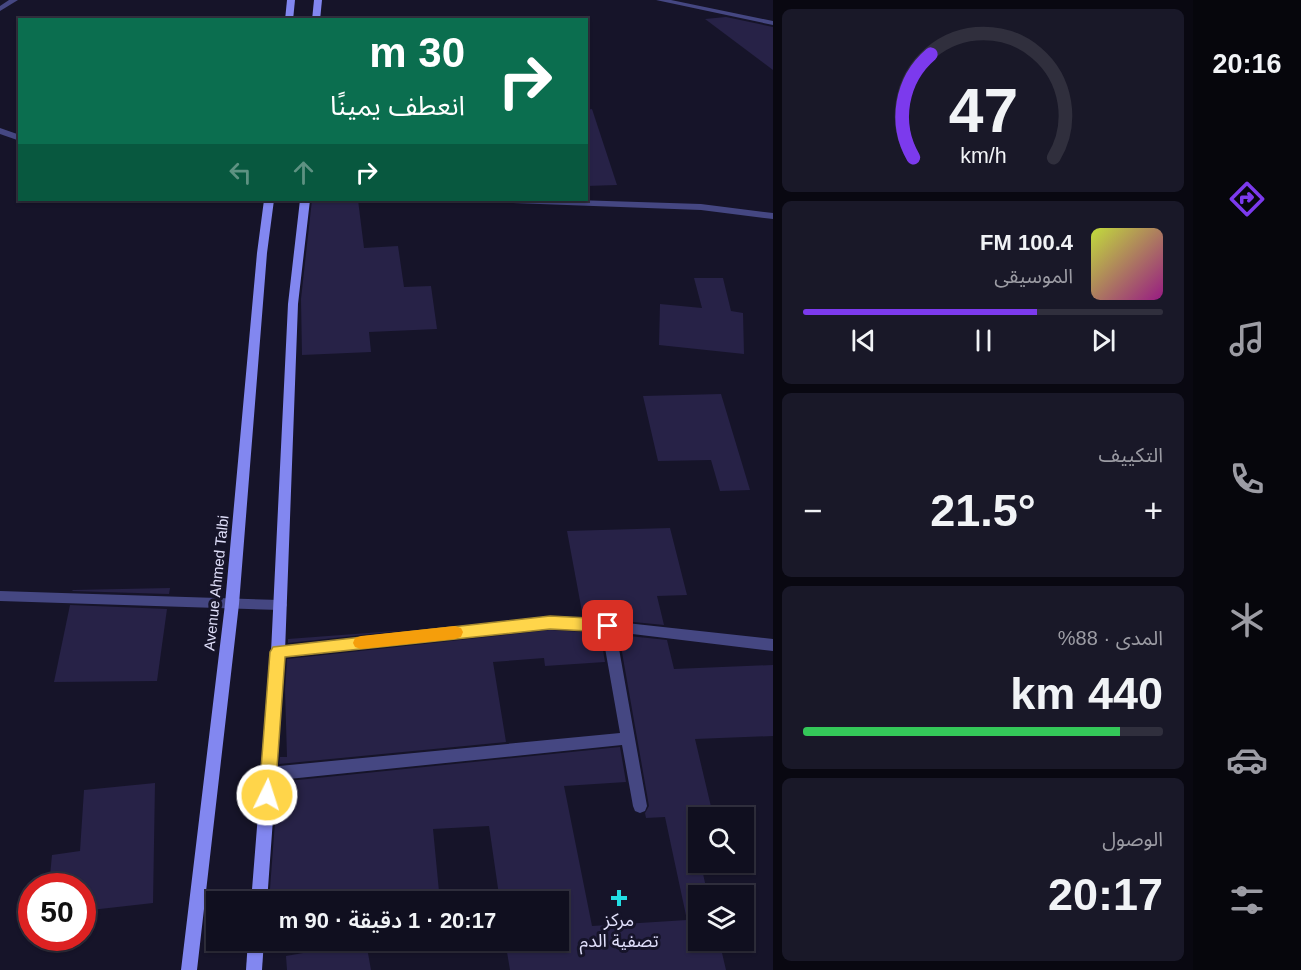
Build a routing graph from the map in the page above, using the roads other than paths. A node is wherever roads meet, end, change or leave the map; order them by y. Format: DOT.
graph roads {
  1 [pos="14,0"];
  2 [pos="291,0"];
  3 [pos="318,0"];
  4 [pos="660,0"];
  5 [pos="0,9"];
  6 [pos="289,18"];
  7 [pos="316,18"];
  8 [pos="773,23"];
  9 [pos="0,131"];
  10 [pos="18,137"];
  11 [pos="269,201"];
  12 [pos="305,201"];
  13 [pos="540,201"];
  14 [pos="773,216"];
  15 [pos="0,596"];
  16 [pos="232,604"];
  17 [pos="280,605"];
  18 [pos="608,626"];
  19 [pos="773,645"];
  20 [pos="278,652"];
  21 [pos="628,738"];
  22 [pos="269,774"];
  23 [pos="640,806"];
  24 [pos="260,891"];
  25 [pos="255,951"];
  26 [pos="189,970"];
  27 [pos="254,970"];
  1 -- 5 [label="street"];
  2 -- 6 [label="main road"];
  3 -- 7 [label="main road"];
  4 -- 8 [label="street"];
  9 -- 10 [label="street"];
  11 -- 16 [label="main road, Avenue Ahmed Talbi"];
  12 -- 17 [label="main road"];
  13 -- 14 [label="street"];
  15 -- 16 [label="street"];
  16 -- 17 [label="street"];
  16 -- 26 [label="main road, Avenue Ahmed Talbi"];
  17 -- 20 [label="main road"];
  18 -- 19 [label="street"];
  18 -- 20 [label="street"];
  18 -- 21 [label="street"];
  20 -- 22 [label="main road"];
  21 -- 22 [label="street"];
  21 -- 23 [label="street"];
  22 -- 24 [label="main road"];
  25 -- 27 [label="main road"];
}
